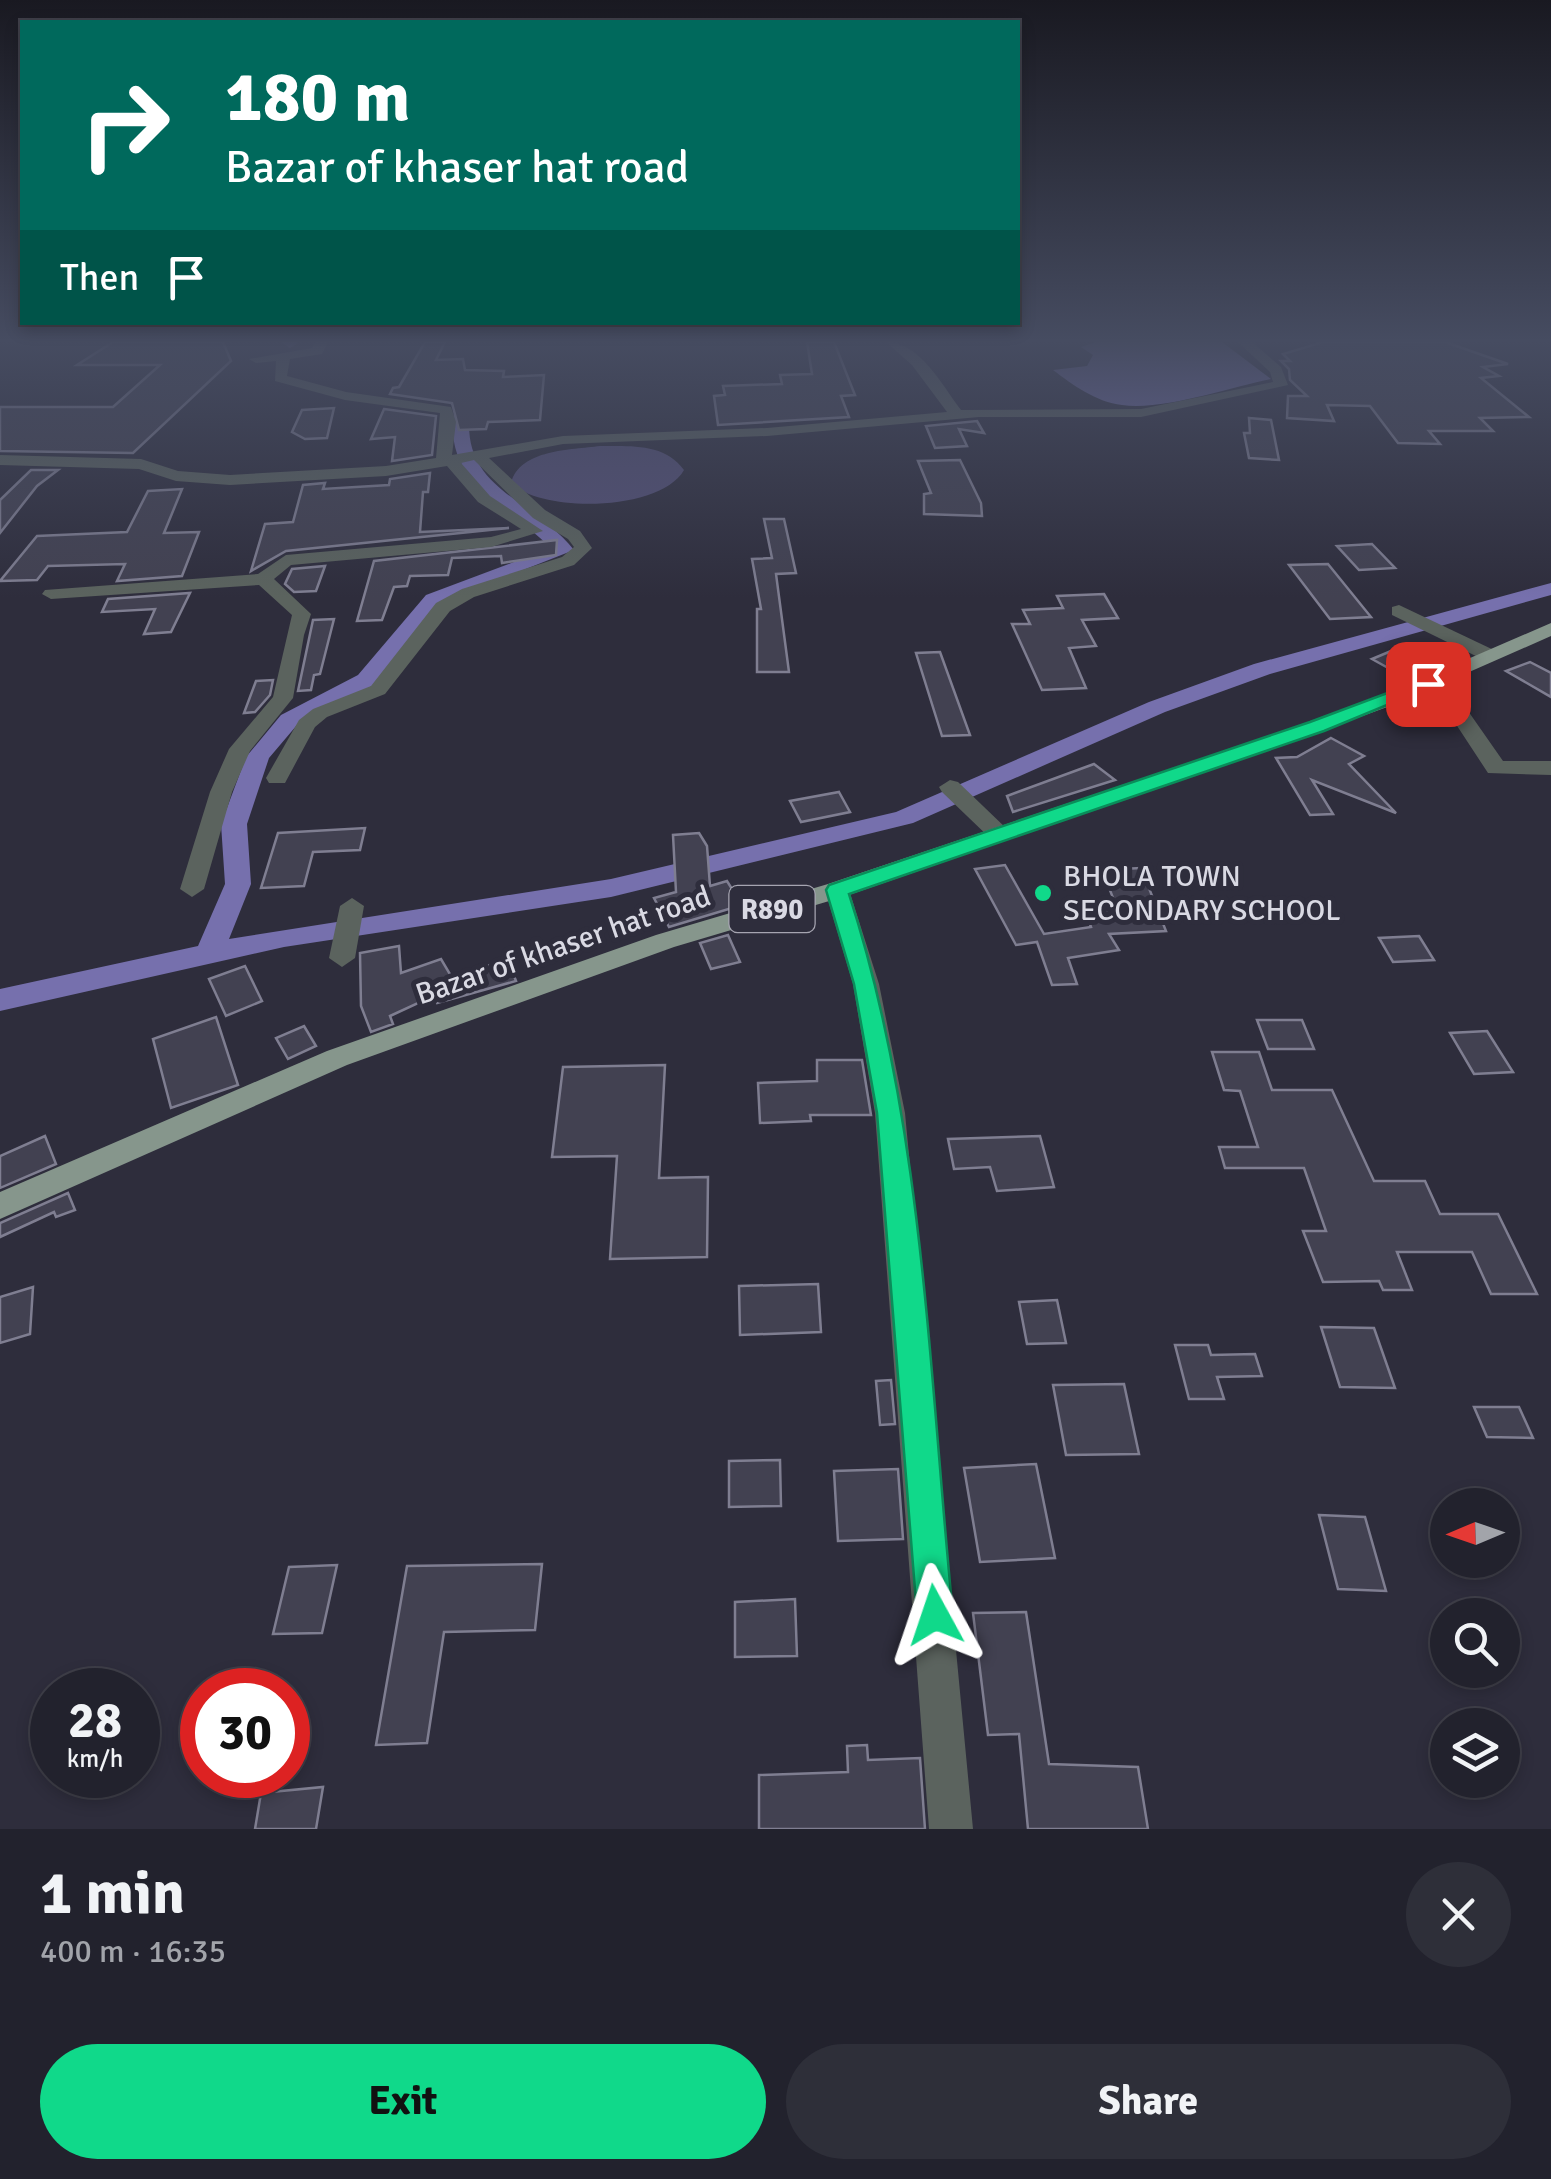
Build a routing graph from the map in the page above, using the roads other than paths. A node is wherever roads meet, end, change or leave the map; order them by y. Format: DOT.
graph roads {
  1 [pos="449,427"];
  2 [pos="819,427"];
  3 [pos="480,456"];
  4 [pos="0,460"];
  5 [pos="449,461"];
  6 [pos="263,579"];
  7 [pos="51,594"];
  8 [pos="1400,611"];
  9 [pos="1551,629"];
  10 [pos="1491,656"];
  11 [pos="1428,684"];
  12 [pos="1551,768"];
  13 [pos="277,778"];
  14 [pos="950,787"];
  15 [pos="993,827"];
  16 [pos="192,889"];
  17 [pos="837,890"];
  18 [pos="352,906"];
  19 [pos="342,958"];
  20 [pos="0,1206"];
  21 [pos="951,1829"];
  1 -- 5 [label="street"];
  2 -- 3 [label="street"];
  3 -- 5 [label="street"];
  3 -- 13 [label="street"];
  4 -- 5 [label="street"];
  5 -- 6 [label="street"];
  6 -- 7 [label="street"];
  6 -- 16 [label="street"];
  8 -- 10 [label="street"];
  9 -- 10 [label="main road, Bazar of khaser hat road / R890"];
  10 -- 11 [label="main road, Bazar of khaser hat road / R890"];
  11 -- 12 [label="street"];
  11 -- 15 [label="main road, Bazar of khaser hat road / R890"];
  14 -- 15 [label="street"];
  15 -- 17 [label="main road, Bazar of khaser hat road / R890"];
  17 -- 20 [label="main road, Bazar of khaser hat road / R890"];
  17 -- 21 [label="street"];
  18 -- 19 [label="street"];
}
